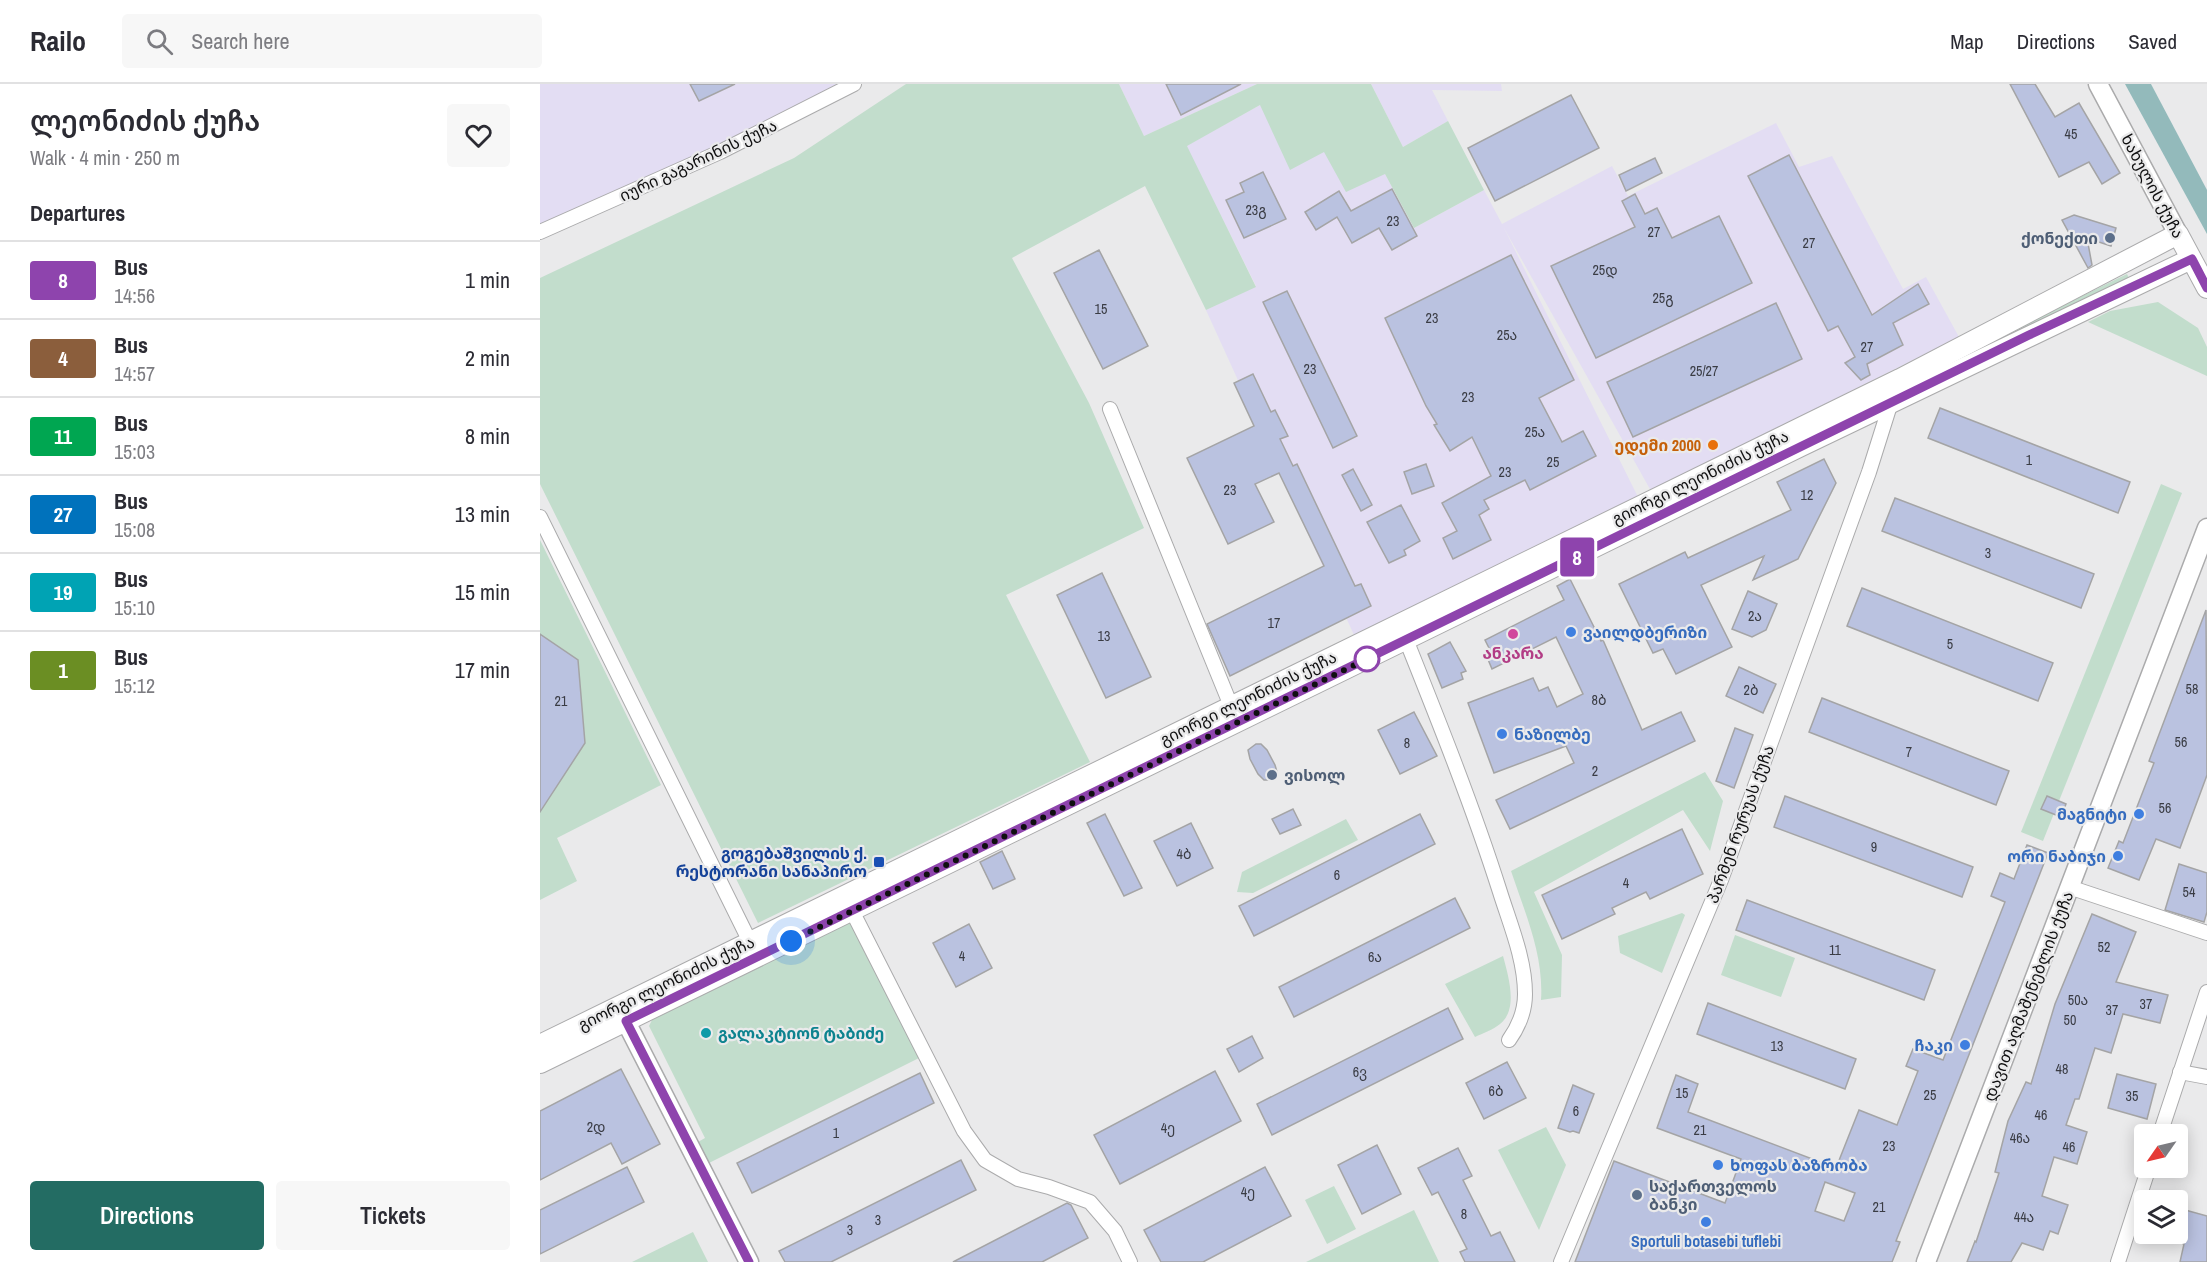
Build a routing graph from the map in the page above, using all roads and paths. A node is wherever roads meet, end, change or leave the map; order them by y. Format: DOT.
graph roads {
  1 [pos="854,84"];
  2 [pos="2098,84"];
  3 [pos="540,232"];
  4 [pos="2178,234"];
  5 [pos="2192,259"];
  6 [pos="2207,288"];
  7 [pos="1900,379"];
  8 [pos="1890,403"];
  9 [pos="1110,409"];
  10 [pos="540,517"];
  11 [pos="2207,528"];
  12 [pos="1403,632"];
  13 [pos="1232,706"];
  14 [pos="2069,887"];
  15 [pos="848,903"];
  16 [pos="2207,933"];
  17 [pos="750,942"];
  18 [pos="2207,992"];
  19 [pos="622,1014"];
  20 [pos="1509,1040"];
  21 [pos="540,1045"];
  22 [pos="540,1063"];
  23 [pos="2180,1072"];
  24 [pos="2207,1077"];
  25 [pos="2163,1124"];
  26 [pos="2145,1178"];
  27 [pos="749,1262"];
  28 [pos="1130,1262"];
  29 [pos="1561,1262"];
  30 [pos="1926,1262"];
  31 [pos="2118,1262"];
  1 -- 3 [label="street, იური გაგარინის ქუჩა"];
  2 -- 4 [label="street, ხახულის ქუჩა"];
  4 -- 5 [label="main road, ხახულის ქუჩა"];
  4 -- 7 [label="main road, გიორგი ლეონიძის ქუჩა"];
  5 -- 6 [label="main road, ხახულის ქუჩა"];
  5 -- 8 [label="main road, გიორგი ლეონიძის ქუჩა"];
  7 -- 8 [label="street, პარმენ რურუას ქუჩა"];
  7 -- 12 [label="main road, გიორგი ლეონიძის ქუჩა"];
  8 -- 12 [label="main road, გიორგი ლეონიძის ქუჩა"];
  8 -- 29 [label="street, პარმენ რურუას ქუჩა"];
  9 -- 13 [label="street"];
  10 -- 17 [label="street"];
  11 -- 14 [label="street, დავით აღმაშენებლის ქუჩა"];
  12 -- 13 [label="main road, გიორგი ლეონიძის ქუჩა"];
  12 -- 15 [label="main road, გიორგი ლეონიძის ქუჩა"];
  12 -- 20 [label="street"];
  13 -- 15 [label="main road, გიორგი ლეონიძის ქუჩა"];
  14 -- 16 [label="street"];
  14 -- 30 [label="street, დავით აღმაშენებლის ქუჩა"];
  15 -- 17 [label="main road, გიორგი ლეონიძის ქუჩა"];
  15 -- 19 [label="main road, გიორგი ლეონიძის ქუჩა"];
  15 -- 28 [label="street"];
  17 -- 19 [label="main road, გიორგი ლეონიძის ქუჩა"];
  18 -- 23 [label="street"];
  19 -- 21 [label="main road, გიორგი ლეონიძის ქუჩა"];
  19 -- 22 [label="main road, გიორგი ლეონიძის ქუჩა"];
  19 -- 27 [label="street"];
  23 -- 24 [label="street"];
  23 -- 25 [label="street"];
  26 -- 31 [label="street"];
}
